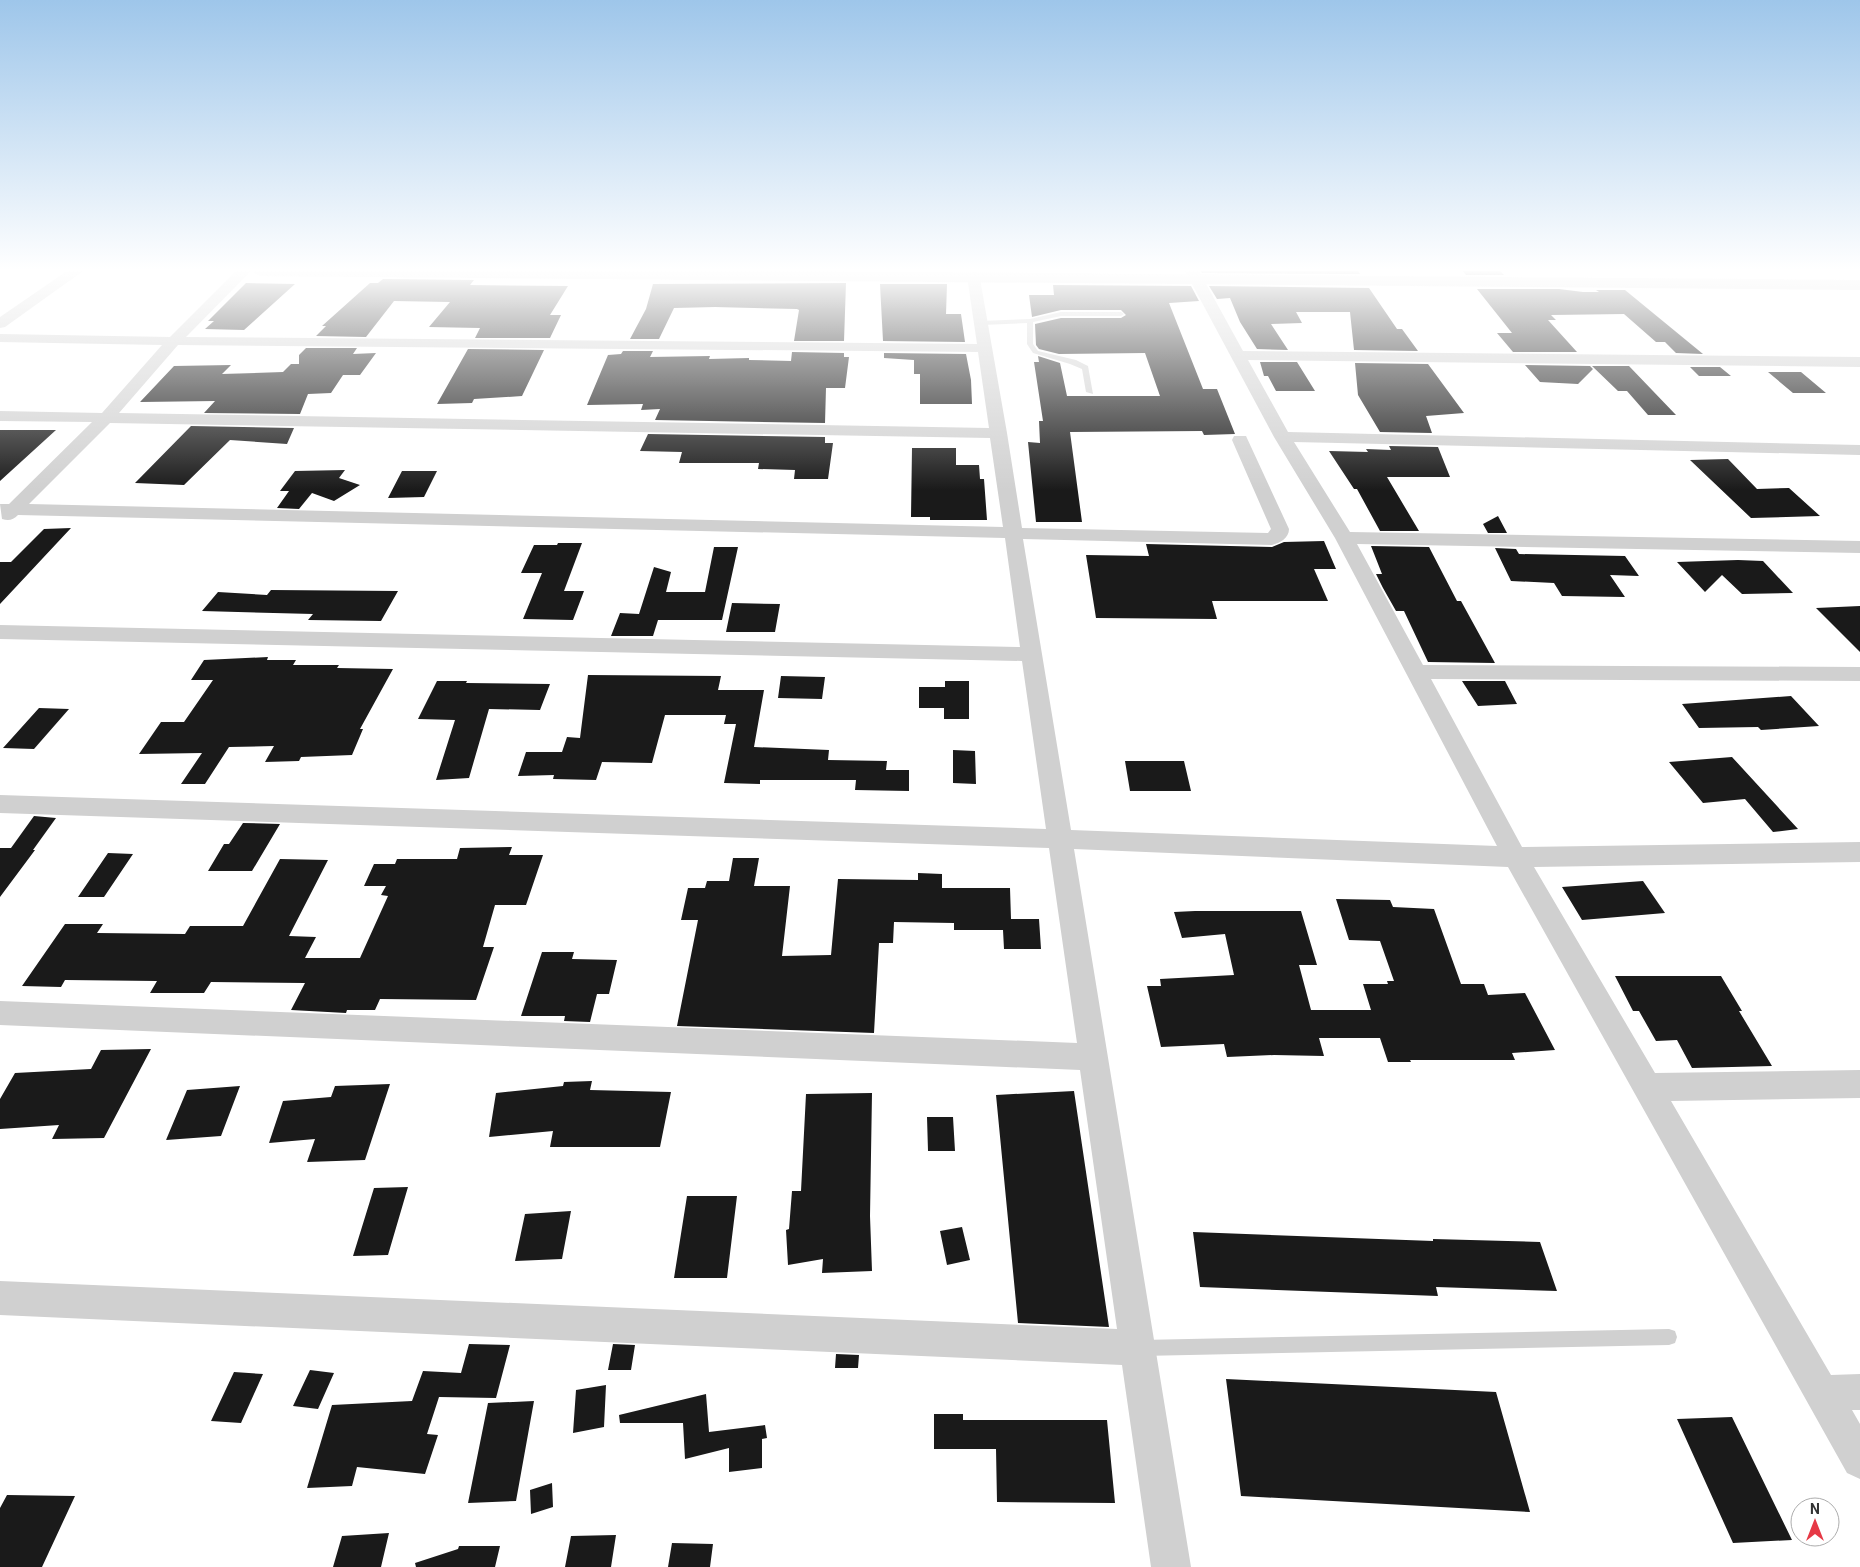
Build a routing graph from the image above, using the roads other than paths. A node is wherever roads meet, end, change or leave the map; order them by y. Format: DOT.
graph roads {
  1 [pos="171,344"];
  2 [pos="536,344"];
  3 [pos="984,344"];
  4 [pos="1030,344"];
  5 [pos="1230,344"];
  6 [pos="984,348"];
  7 [pos="1236,355"];
  8 [pos="1860,362"];
  9 [pos="1090,392"];
  10 [pos="0,416"];
  11 [pos="107,417"];
  12 [pos="999,433"];
  13 [pos="1282,437"];
  14 [pos="1240,440"];
  15 [pos="1860,450"];
  16 [pos="7,509"];
  17 [pos="0,524"];
  18 [pos="1013,532"];
  19 [pos="1344,538"];
  20 [pos="1860,547"];
  21 [pos="0,632"];
  22 [pos="1032,654"];
  23 [pos="1416,672"];
  24 [pos="1860,674"];
  25 [pos="0,804"];
  26 [pos="1060,839"];
  27 [pos="1860,852"];
  28 [pos="1515,857"];
  29 [pos="0,1013"];
  30 [pos="1094,1057"];
  31 [pos="1860,1084"];
  32 [pos="1646,1087"];
  33 [pos="0,1298"];
  34 [pos="1669,1337"];
  35 [pos="1138,1348"];
  36 [pos="1860,1392"];
  37 [pos="1821,1393"];
  38 [pos="1860,1460"];
  39 [pos="1171,1567"];
  1 -- 11 [label="street"];
  2 -- 6 [label="street"];
  3 -- 6 [label="street"];
  4 -- 9 [label="lane"];
  5 -- 7 [label="street"];
  6 -- 12 [label="street"];
  7 -- 8 [label="street"];
  7 -- 13 [label="street"];
  10 -- 11 [label="street"];
  11 -- 12 [label="street"];
  11 -- 16 [label="street"];
  12 -- 18 [label="street"];
  13 -- 15 [label="street"];
  13 -- 19 [label="street"];
  14 -- 18 [label="street"];
  16 -- 17 [label="street"];
  16 -- 18 [label="street"];
  18 -- 22 [label="street"];
  19 -- 20 [label="street"];
  19 -- 23 [label="street"];
  21 -- 22 [label="street"];
  22 -- 26 [label="street"];
  23 -- 24 [label="street"];
  23 -- 28 [label="street"];
  25 -- 26 [label="street"];
  26 -- 28 [label="street"];
  26 -- 30 [label="street"];
  27 -- 28 [label="street"];
  28 -- 32 [label="street"];
  29 -- 30 [label="street"];
  30 -- 35 [label="street"];
  31 -- 32 [label="street"];
  32 -- 37 [label="street"];
  33 -- 35 [label="street"];
  34 -- 35 [label="lane"];
  35 -- 39 [label="street"];
  36 -- 37 [label="street"];
  37 -- 38 [label="street"];
}
